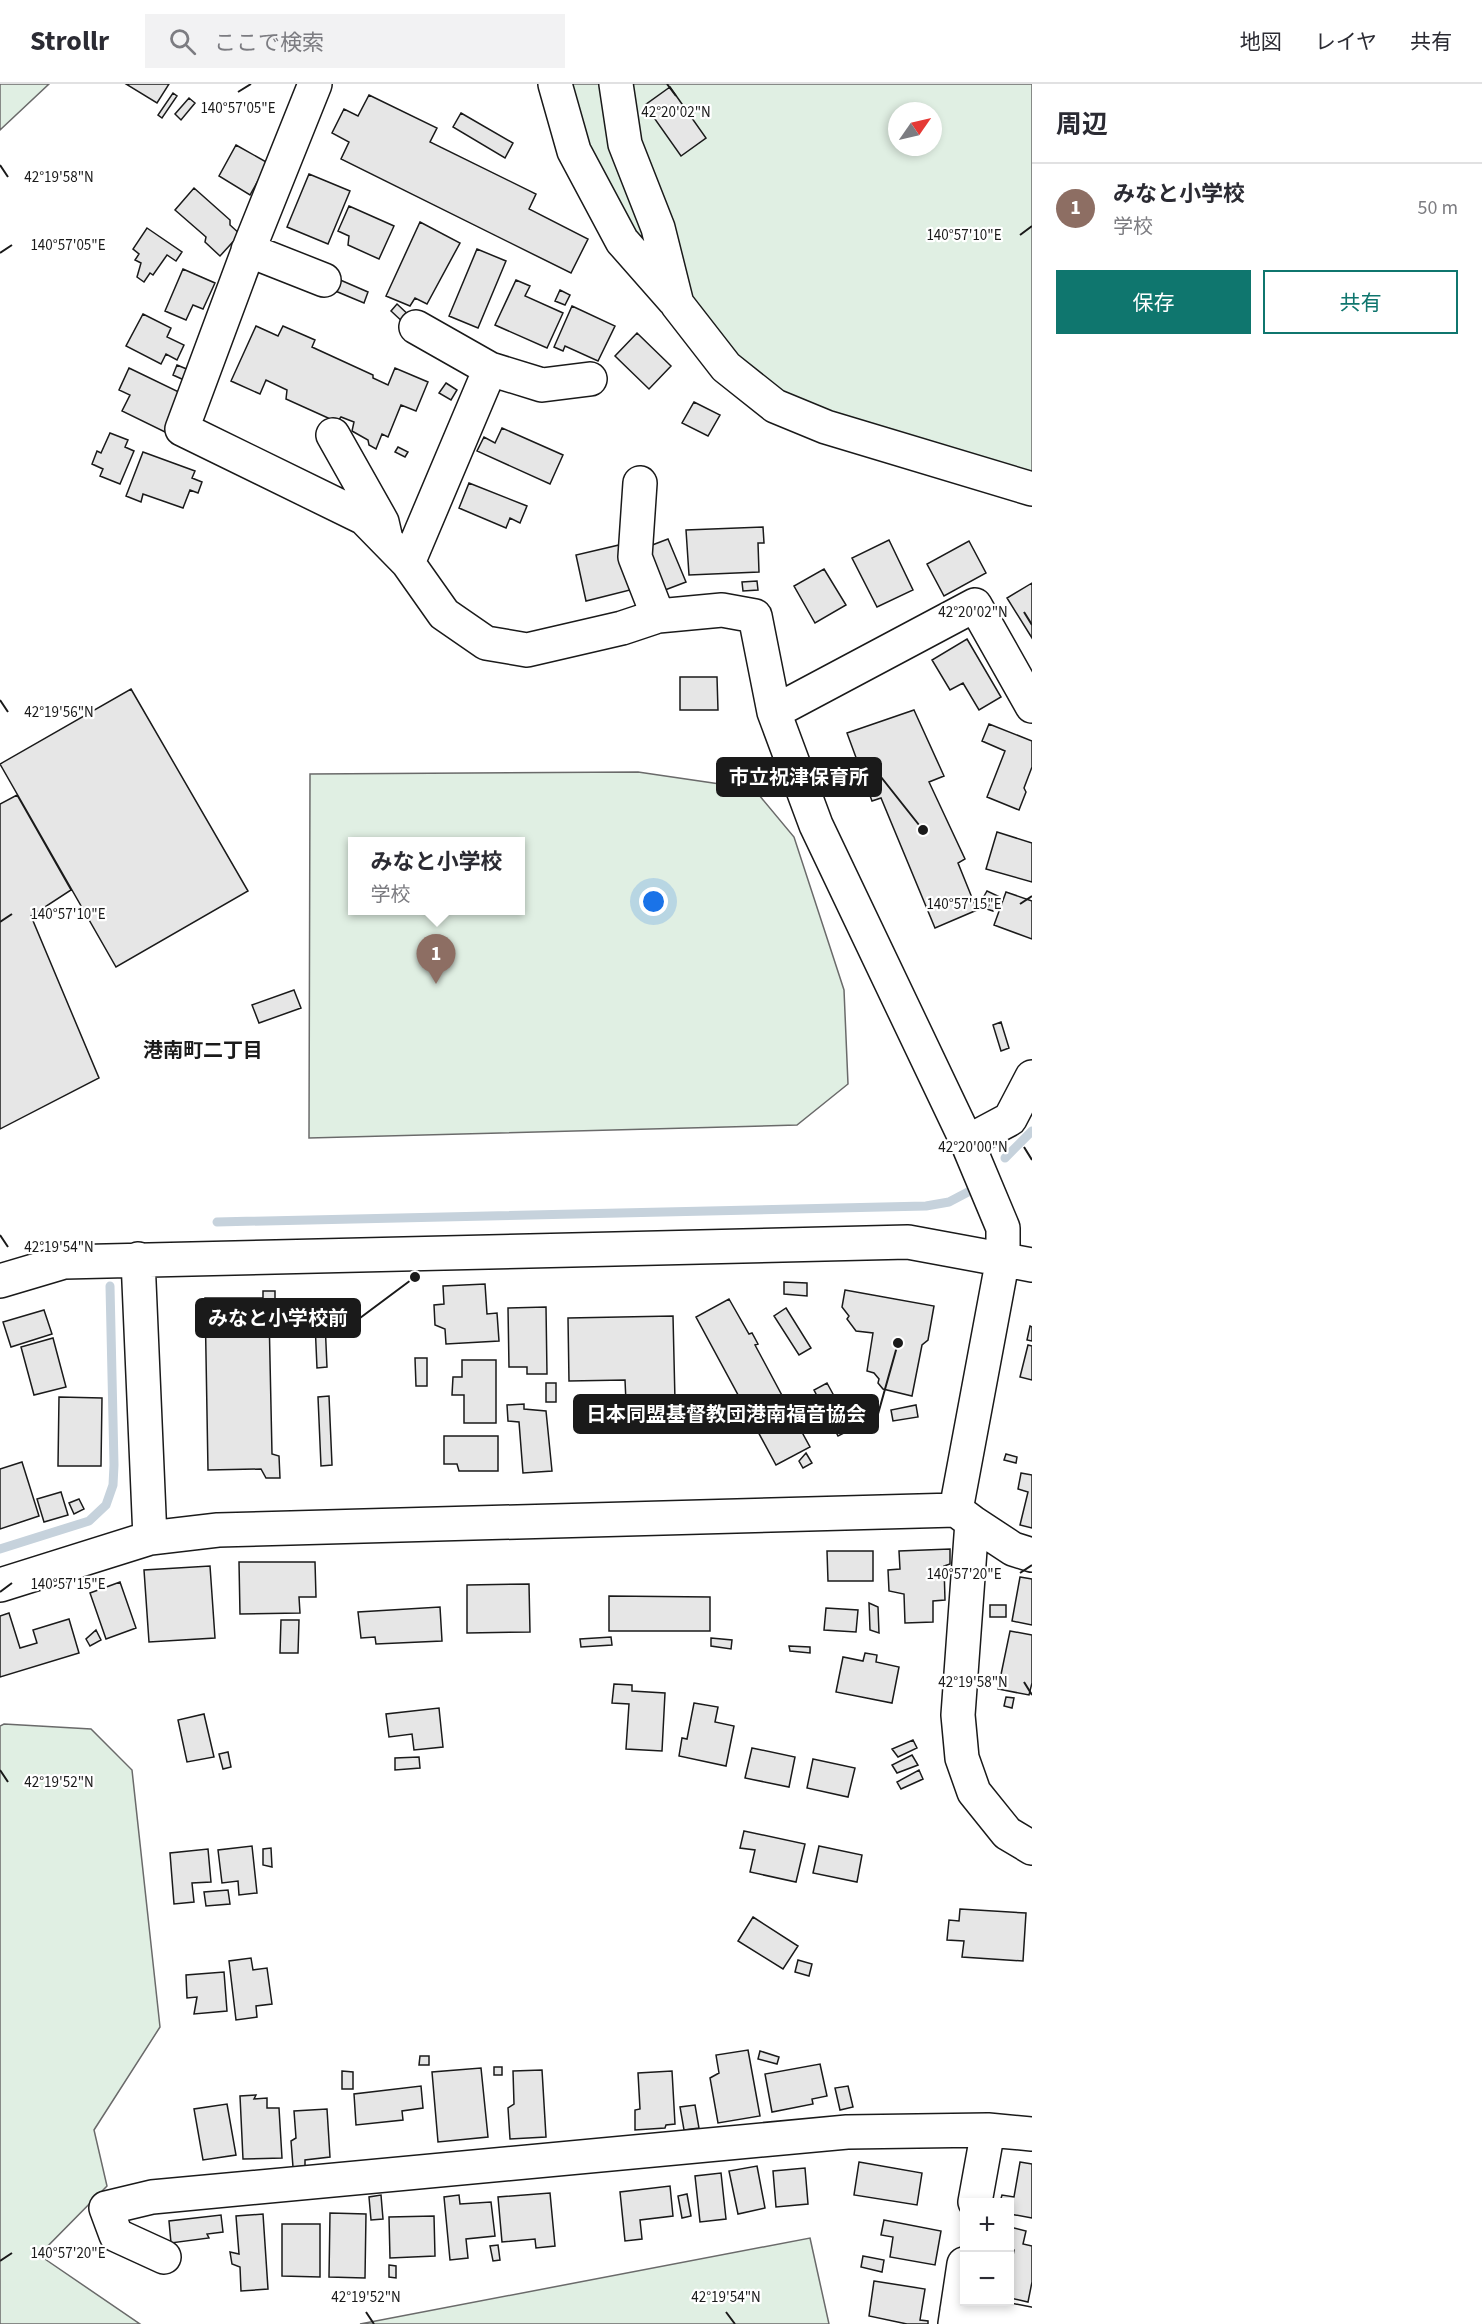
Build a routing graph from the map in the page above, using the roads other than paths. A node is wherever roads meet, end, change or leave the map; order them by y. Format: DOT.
graph roads {
  1 [pos="315,84"];
  2 [pos="555,84"];
  3 [pos="615,84"];
  4 [pos="248,250"];
  5 [pos="324,280"];
  6 [pos="677,304"];
  7 [pos="416,327"];
  8 [pos="490,369"];
  9 [pos="590,380"];
  10 [pos="333,435"];
  11 [pos="640,483"];
  12 [pos="1032,489"];
  13 [pos="397,552"];
  14 [pos="658,616"];
  15 [pos="1032,706"];
  16 [pos="774,712"];
  17 [pos="1032,1077"];
  18 [pos="968,1142"];
  19 [pos="138,1259"];
  20 [pos="1018,1261"];
  21 [pos="0,1281"];
  22 [pos="964,1516"];
  23 [pos="150,1538"];
  24 [pos="1032,1555"];
  25 [pos="0,1585"];
  26 [pos="1032,1848"];
  27 [pos="988,2130"];
  28 [pos="1032,2134"];
  29 [pos="976,2198"];
  30 [pos="164,2257"];
  31 [pos="960,2290"];
  32 [pos="956,2317"];
  33 [pos="1028,2324"];
  1 -- 4 [label="street"];
  2 -- 6 [label="street"];
  3 -- 6 [label="street"];
  4 -- 5 [label="street"];
  4 -- 13 [label="street"];
  6 -- 12 [label="street"];
  7 -- 8 [label="street"];
  8 -- 9 [label="street"];
  8 -- 13 [label="street"];
  10 -- 13 [label="street"];
  11 -- 14 [label="street"];
  13 -- 14 [label="street"];
  14 -- 16 [label="street"];
  15 -- 16 [label="street"];
  16 -- 18 [label="street"];
  17 -- 18 [label="street"];
  18 -- 20 [label="street"];
  19 -- 20 [label="street"];
  19 -- 21 [label="street"];
  19 -- 23 [label="street"];
  20 -- 22 [label="street"];
  22 -- 23 [label="street"];
  22 -- 24 [label="street"];
  22 -- 26 [label="street"];
  23 -- 25 [label="street"];
  27 -- 28 [label="street"];
  27 -- 29 [label="street"];
  27 -- 30 [label="street"];
  31 -- 32 [label="street"];
  32 -- 33 [label="street"];
}
